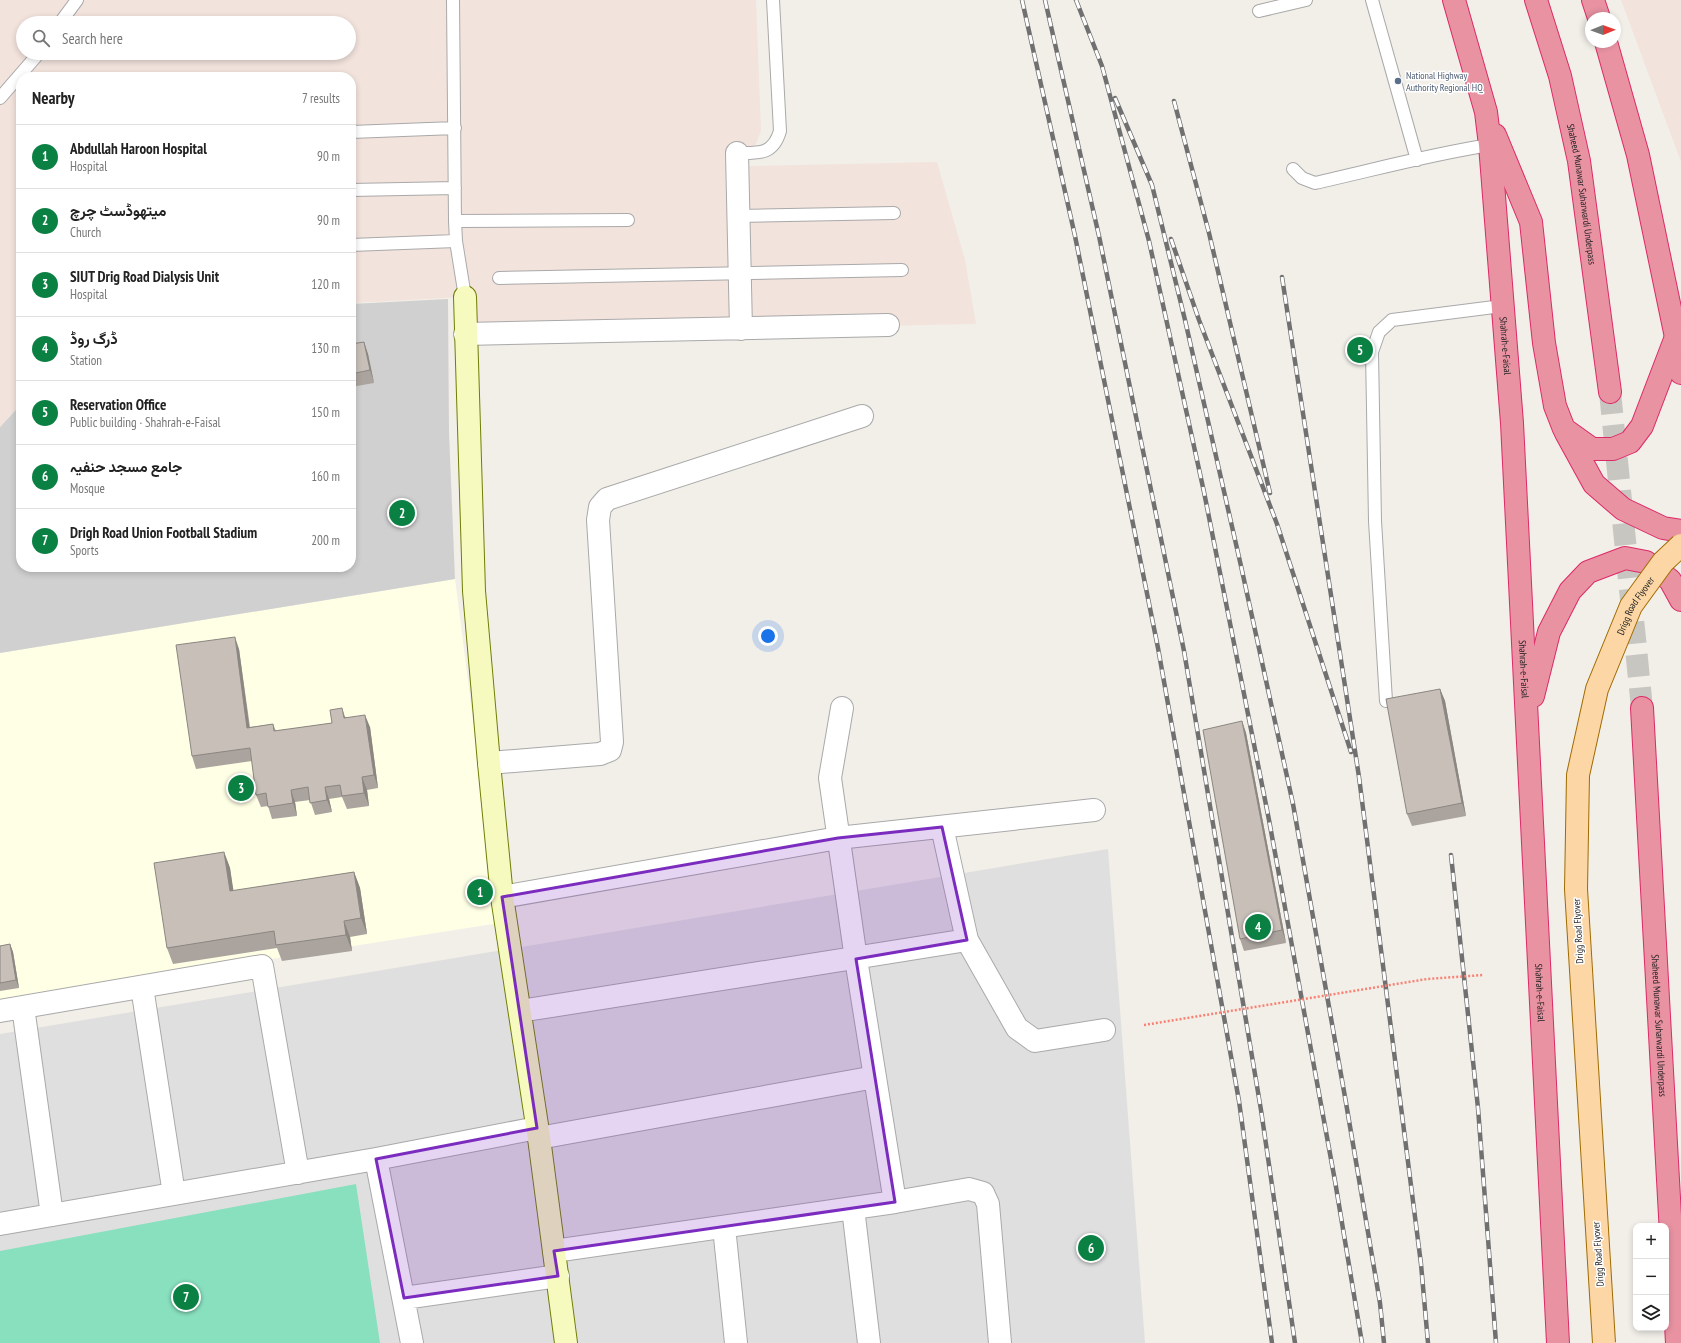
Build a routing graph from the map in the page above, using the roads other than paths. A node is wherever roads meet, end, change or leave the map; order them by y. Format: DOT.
graph roads {
  1 [pos="77,0"];
  2 [pos="453,0"];
  3 [pos="773,0"];
  4 [pos="1306,0"];
  5 [pos="1372,0"];
  6 [pos="1454,0"];
  7 [pos="1536,0"];
  8 [pos="1593,0"];
  9 [pos="1259,11"];
  10 [pos="1597,12"];
  11 [pos="65,16"];
  12 [pos="1608,48"];
  13 [pos="32,60"];
  14 [pos="22,72"];
  15 [pos="16,79"];
  16 [pos="0,98"];
  17 [pos="1486,112"];
  18 [pos="455,128"];
  19 [pos="356,132"];
  20 [pos="1490,145"];
  21 [pos="737,153"];
  22 [pos="1417,160"];
  23 [pos="1293,169"];
  24 [pos="455,188"];
  25 [pos="356,190"];
  26 [pos="894,213"];
  27 [pos="738,216"];
  28 [pos="628,220"];
  29 [pos="455,221"];
  30 [pos="456,241"];
  31 [pos="356,245"];
  32 [pos="902,270"];
  33 [pos="740,274"];
  34 [pos="499,278"];
  35 [pos="465,297"];
  36 [pos="1502,306"];
  37 [pos="888,325"];
  38 [pos="741,329"];
  39 [pos="465,334"];
  40 [pos="1676,337"];
  41 [pos="1681,373"];
  42 [pos="1610,392"];
  43 [pos="862,416"];
  44 [pos="1564,429"];
  45 [pos="1681,531"];
  46 [pos="1681,545"];
  47 [pos="1681,600"];
  48 [pos="1386,701"];
  49 [pos="842,708"];
  50 [pos="1642,708"];
  51 [pos="1528,716"];
  52 [pos="489,763"];
  53 [pos="1094,810"];
  54 [pos="942,827"];
  55 [pos="838,838"];
  56 [pos="502,897"];
  57 [pos="967,940"];
  58 [pos="856,958"];
  59 [pos="142,986"];
  60 [pos="23,1007"];
  61 [pos="520,1010"];
  62 [pos="0,1011"];
  63 [pos="1104,1030"];
  64 [pos="875,1077"];
  65 [pos="538,1133"];
  66 [pos="376,1160"];
  67 [pos="298,1173"];
  68 [pos="174,1194"];
  69 [pos="895,1202"];
  70 [pos="853,1208"];
  71 [pos="52,1215"];
  72 [pos="0,1224"];
  73 [pos="724,1227"];
  74 [pos="554,1251"];
  75 [pos="558,1276"];
  76 [pos="404,1298"];
  77 [pos="412,1343"];
  78 [pos="566,1343"];
  79 [pos="736,1343"];
  80 [pos="869,1343"];
  81 [pos="1000,1343"];
  82 [pos="1558,1343"];
  83 [pos="1604,1343"];
  84 [pos="1677,1343"];
  1 -- 11 [label="lane"];
  2 -- 18 [label="lane"];
  3 -- 21 [label="lane"];
  4 -- 9 [label="lane"];
  5 -- 22 [label="lane"];
  6 -- 17 [label="highway, Shahrah-e-Faisal"];
  7 -- 42 [label="highway, Shaheed Munawar Suharwardi Underpass"];
  8 -- 10 [label="highway"];
  12 -- 40 [label="highway"];
  13 -- 14 [label="lane"];
  15 -- 16 [label="lane"];
  17 -- 20 [label="highway, Shahrah-e-Faisal"];
  17 -- 44 [label="highway"];
  18 -- 19 [label="lane"];
  18 -- 24 [label="lane"];
  20 -- 22 [label="lane"];
  20 -- 36 [label="highway, Shahrah-e-Faisal"];
  21 -- 27 [label="street"];
  22 -- 23 [label="lane"];
  24 -- 25 [label="lane"];
  24 -- 29 [label="lane"];
  26 -- 27 [label="lane"];
  27 -- 33 [label="street"];
  28 -- 29 [label="lane"];
  29 -- 30 [label="lane"];
  30 -- 31 [label="lane"];
  30 -- 35 [label="lane"];
  32 -- 33 [label="lane"];
  33 -- 34 [label="lane"];
  33 -- 38 [label="street"];
  35 -- 39 [label="street"];
  36 -- 48 [label="lane"];
  36 -- 51 [label="highway, Shahrah-e-Faisal"];
  37 -- 38 [label="street"];
  38 -- 39 [label="street"];
  39 -- 52 [label="street"];
  40 -- 41 [label="highway"];
  40 -- 44 [label="highway"];
  43 -- 52 [label="street"];
  44 -- 45 [label="highway"];
  46 -- 83 [label="main road, Drigg Road Flyover, bridge"];
  47 -- 51 [label="highway"];
  49 -- 55 [label="street"];
  50 -- 84 [label="highway, Shaheed Munawar Suharwardi Underpass"];
  51 -- 82 [label="highway, Shahrah-e-Faisal"];
  52 -- 56 [label="street"];
  53 -- 54 [label="street"];
  54 -- 55 [label="street"];
  54 -- 57 [label="street"];
  55 -- 56 [label="street"];
  55 -- 58 [label="street"];
  56 -- 61 [label="street"];
  57 -- 58 [label="street"];
  57 -- 63 [label="street"];
  58 -- 61 [label="street"];
  58 -- 64 [label="street"];
  59 -- 60 [label="street"];
  59 -- 67 [label="street"];
  59 -- 68 [label="street"];
  60 -- 62 [label="street"];
  60 -- 71 [label="street"];
  61 -- 65 [label="street"];
  64 -- 65 [label="street"];
  64 -- 69 [label="street"];
  65 -- 66 [label="street"];
  65 -- 74 [label="street"];
  66 -- 67 [label="street"];
  66 -- 76 [label="street"];
  67 -- 68 [label="street"];
  68 -- 71 [label="street"];
  69 -- 70 [label="street"];
  69 -- 81 [label="street"];
  70 -- 73 [label="street"];
  70 -- 80 [label="street"];
  71 -- 72 [label="street"];
  73 -- 74 [label="street"];
  73 -- 79 [label="street"];
  74 -- 75 [label="street"];
  75 -- 76 [label="street"];
  75 -- 78 [label="street"];
  76 -- 77 [label="street"];
}
